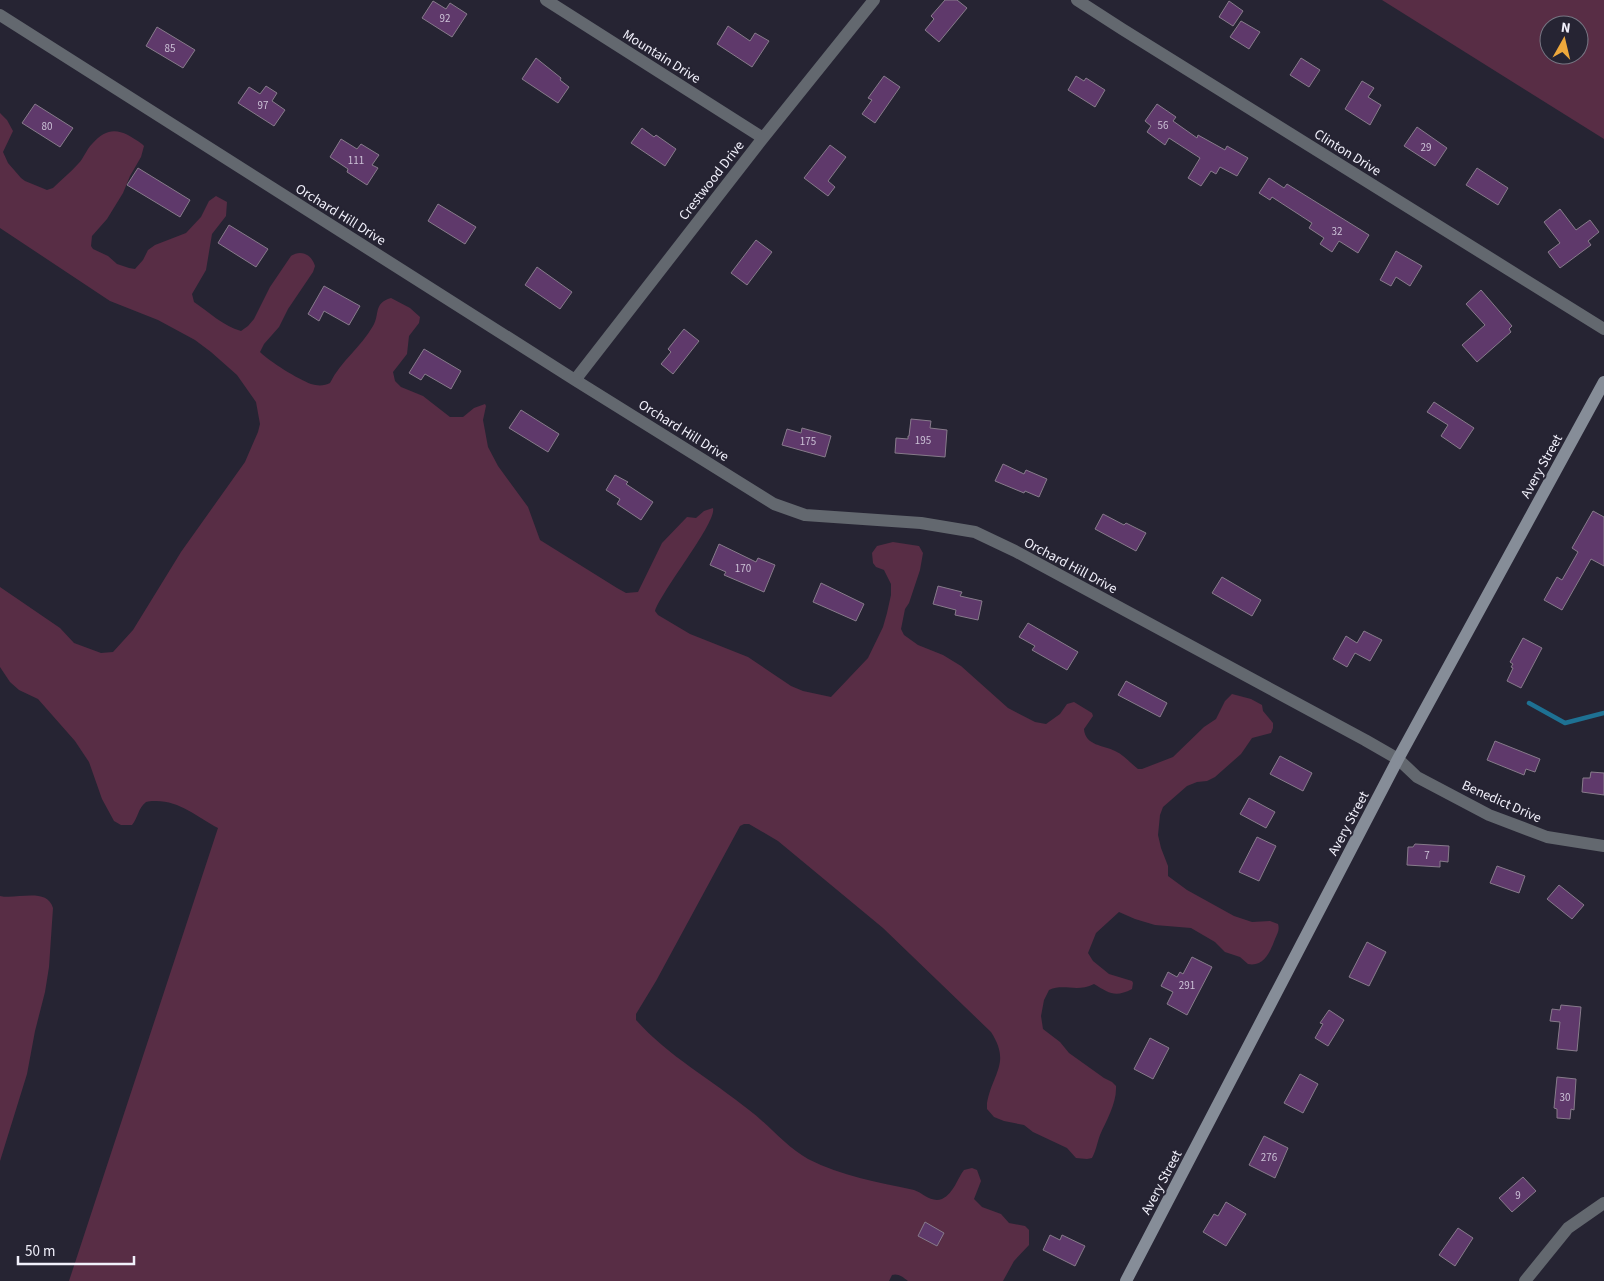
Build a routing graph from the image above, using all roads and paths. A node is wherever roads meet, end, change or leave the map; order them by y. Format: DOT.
graph roads {
  1 [pos="546,0"];
  2 [pos="874,0"];
  3 [pos="1077,0"];
  4 [pos="0,15"];
  5 [pos="763,138"];
  6 [pos="1604,329"];
  7 [pos="575,380"];
  8 [pos="1604,382"];
  9 [pos="1398,759"];
  10 [pos="1604,846"];
  11 [pos="1604,1203"];
  12 [pos="1126,1281"];
  13 [pos="1525,1281"];
  1 -- 5 [label="street, Mountain Drive"];
  2 -- 5 [label="street, Crestwood Drive"];
  3 -- 6 [label="street, Clinton Drive"];
  4 -- 7 [label="street, Orchard Hill Drive"];
  5 -- 7 [label="street, Crestwood Drive"];
  7 -- 9 [label="street, Orchard Hill Drive"];
  8 -- 9 [label="main road, Avery Street"];
  9 -- 10 [label="street, Benedict Drive"];
  9 -- 12 [label="main road, Avery Street"];
  11 -- 13 [label="street"];
}
